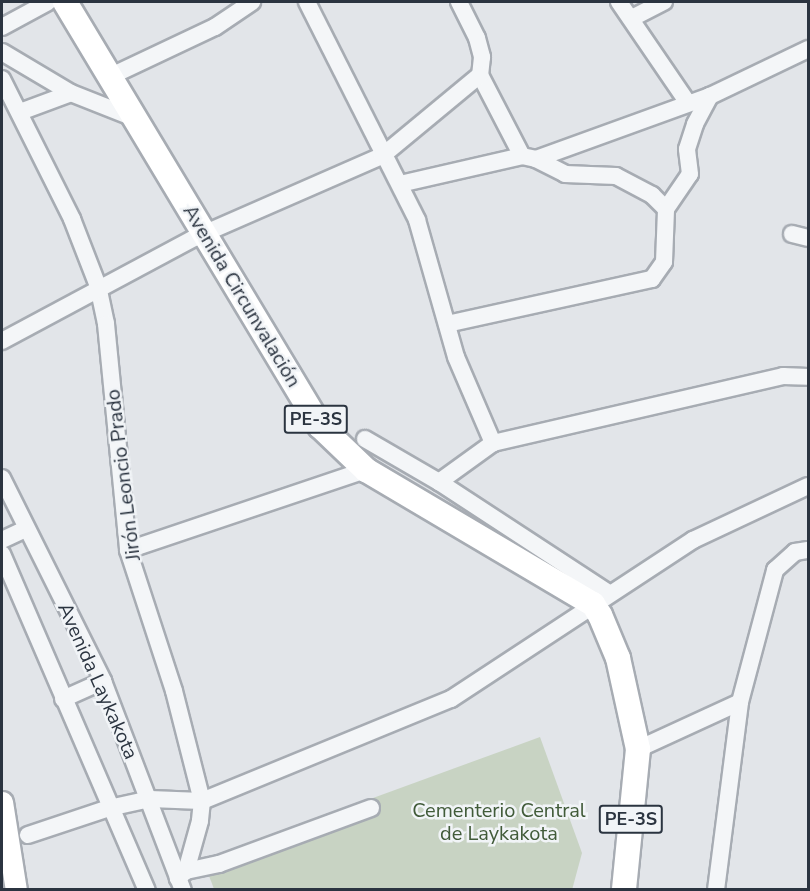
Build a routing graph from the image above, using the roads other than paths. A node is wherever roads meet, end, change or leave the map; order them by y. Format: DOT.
graph roads {
  1 [pos="48,2"];
  2 [pos="64,2"];
  3 [pos="252,2"];
  4 [pos="307,2"];
  5 [pos="459,2"];
  6 [pos="619,2"];
  7 [pos="664,2"];
  8 [pos="632,18"];
  9 [pos="2,27"];
  10 [pos="808,49"];
  11 [pos="2,52"];
  12 [pos="480,75"];
  13 [pos="109,77"];
  14 [pos="2,79"];
  15 [pos="71,93"];
  16 [pos="710,96"];
  17 [pos="688,103"];
  18 [pos="20,112"];
  19 [pos="134,118"];
  20 [pos="382,156"];
  21 [pos="529,158"];
  22 [pos="400,184"];
  23 [pos="666,209"];
  24 [pos="205,234"];
  25 [pos="98,286"];
  26 [pos="447,324"];
  27 [pos="2,341"];
  28 [pos="808,377"];
  29 [pos="365,439"];
  30 [pos="494,443"];
  31 [pos="366,470"];
  32 [pos="2,478"];
  33 [pos="439,482"];
  34 [pos="808,486"];
  35 [pos="26,529"];
  36 [pos="2,540"];
  37 [pos="128,550"];
  38 [pos="808,550"];
  39 [pos="2,554"];
  40 [pos="601,599"];
  41 [pos="103,681"];
  42 [pos="63,699"];
  43 [pos="740,702"];
  44 [pos="638,749"];
  45 [pos="150,799"];
  46 [pos="202,801"];
  47 [pos="2,802"];
  48 [pos="109,808"];
  49 [pos="371,808"];
  50 [pos="5,842"];
  51 [pos="182,879"];
  52 [pos="16,890"];
  53 [pos="147,890"];
  54 [pos="613,890"];
  55 [pos="624,890"];
  56 [pos="716,890"];
  1 -- 9 [label="street"];
  2 -- 13 [label="highway, Avenida Circunvalación / PE-3S"];
  3 -- 13 [label="street"];
  4 -- 20 [label="street"];
  5 -- 12 [label="street"];
  6 -- 8 [label="street"];
  7 -- 8 [label="street"];
  8 -- 17 [label="street"];
  10 -- 16 [label="street"];
  11 -- 15 [label="street"];
  12 -- 20 [label="street"];
  12 -- 21 [label="street"];
  13 -- 19 [label="highway, Avenida Circunvalación / PE-3S"];
  14 -- 18 [label="street, Jirón Leoncio Prado"];
  15 -- 18 [label="street"];
  15 -- 19 [label="street"];
  16 -- 17 [label="street"];
  16 -- 23 [label="street"];
  17 -- 21 [label="street"];
  18 -- 25 [label="street, Jirón Leoncio Prado"];
  19 -- 24 [label="highway, Avenida Circunvalación / PE-3S"];
  20 -- 22 [label="street"];
  20 -- 24 [label="street"];
  21 -- 22 [label="street"];
  21 -- 23 [label="street"];
  22 -- 26 [label="street"];
  23 -- 26 [label="street"];
  24 -- 25 [label="street"];
  24 -- 31 [label="highway, Avenida Circunvalación / PE-3S"];
  25 -- 27 [label="street"];
  25 -- 37 [label="street, Jirón Leoncio Prado"];
  26 -- 30 [label="street"];
  28 -- 30 [label="street"];
  29 -- 33 [label="street"];
  30 -- 33 [label="street"];
  31 -- 37 [label="street"];
  31 -- 40 [label="highway, Avenida Circunvalación / PE-3S"];
  32 -- 35 [label="street, Avenida Laykakota"];
  33 -- 40 [label="street"];
  34 -- 40 [label="street"];
  35 -- 36 [label="street"];
  35 -- 41 [label="street, Avenida Laykakota"];
  37 -- 46 [label="street, Jirón Leoncio Prado"];
  38 -- 43 [label="street"];
  39 -- 42 [label="street, Avenida Laykakota"];
  40 -- 44 [label="highway, PE-3S"];
  40 -- 46 [label="street"];
  41 -- 42 [label="street"];
  41 -- 45 [label="street, Avenida Laykakota"];
  42 -- 48 [label="street, Avenida Laykakota"];
  43 -- 44 [label="street"];
  43 -- 56 [label="street"];
  44 -- 54 [label="highway, PE-3S"];
  44 -- 55 [label="highway, PE-3S"];
  45 -- 46 [label="street"];
  45 -- 48 [label="street"];
  45 -- 51 [label="street, Avenida Laykakota"];
  46 -- 51 [label="street, Jirón Leoncio Prado"];
  47 -- 50 [label="main road"];
  48 -- 50 [label="street"];
  48 -- 53 [label="street, Avenida Laykakota"];
  49 -- 51 [label="street"];
  50 -- 52 [label="main road"];
}
